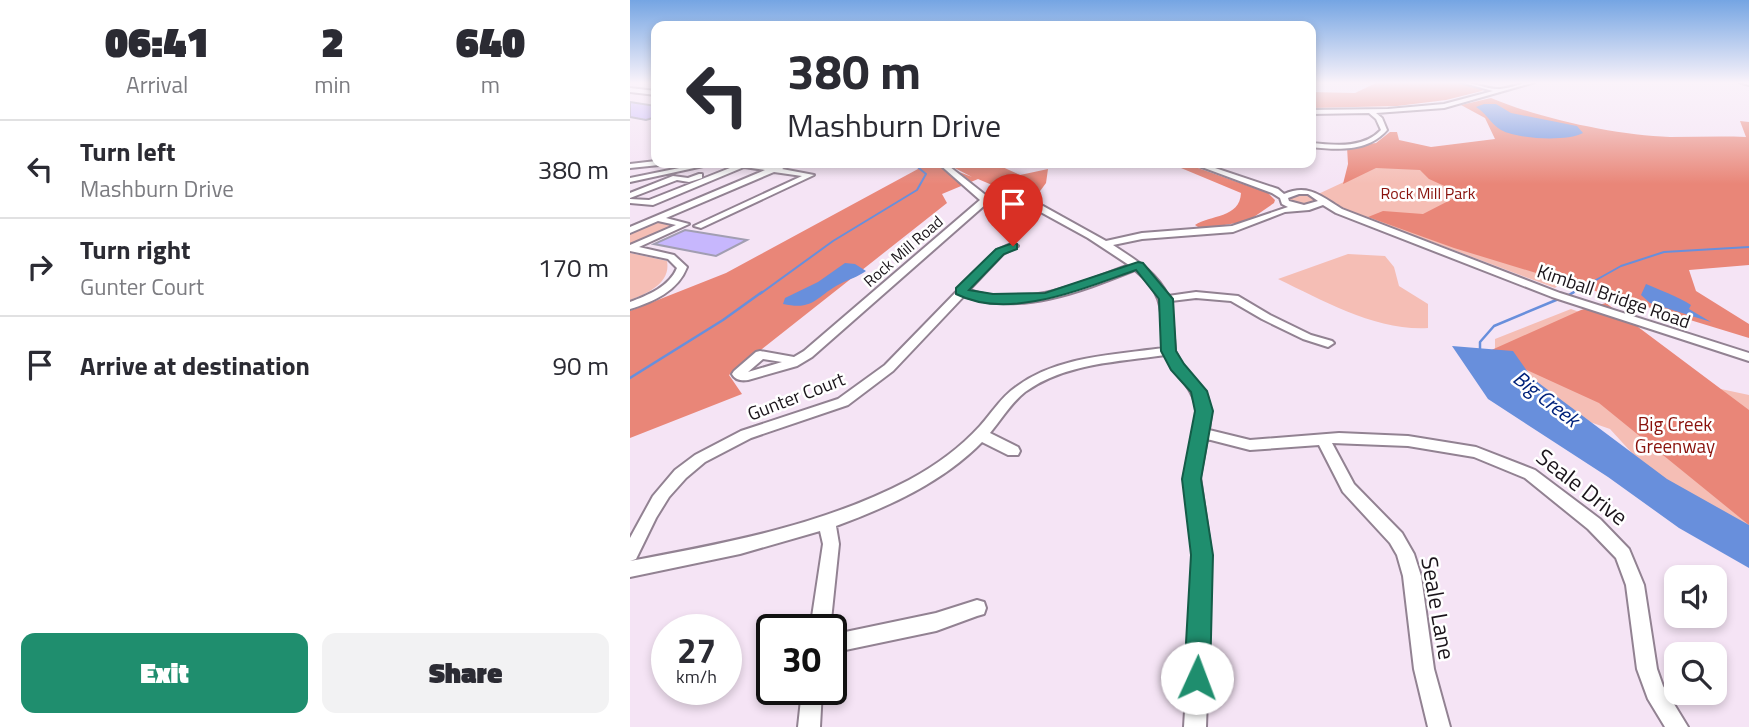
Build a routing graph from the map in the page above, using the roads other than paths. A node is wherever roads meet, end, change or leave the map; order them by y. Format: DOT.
graph roads {
  1 [pos="1377,116"];
  2 [pos="1316,145"];
  3 [pos="651,164"];
  4 [pos="651,166"];
  5 [pos="630,168"];
  6 [pos="689,168"];
  7 [pos="719,168"];
  8 [pos="737,168"];
  9 [pos="769,168"];
  10 [pos="947,168"];
  11 [pos="1208,168"];
  12 [pos="1221,168"];
  13 [pos="774,169"];
  14 [pos="630,180"];
  15 [pos="1300,192"];
  16 [pos="630,198"];
  17 [pos="1284,198"];
  18 [pos="1323,201"];
  19 [pos="1304,207"];
  20 [pos="1040,208"];
  21 [pos="1264,217"];
  22 [pos="658,219"];
  23 [pos="685,224"];
  24 [pos="698,226"];
  25 [pos="711,228"];
  26 [pos="630,230"];
  27 [pos="1104,244"];
  28 [pos="1013,246"];
  29 [pos="630,248"];
  30 [pos="1469,263"];
  31 [pos="1138,265"];
  32 [pos="961,291"];
  33 [pos="1166,299"];
  34 [pos="630,306"];
  35 [pos="1604,312"];
  36 [pos="1328,343"];
  37 [pos="1168,351"];
  38 [pos="1749,357"];
  39 [pos="796,361"];
  40 [pos="1201,433"];
  41 [pos="981,435"];
  42 [pos="1324,439"];
  43 [pos="1013,451"];
  44 [pos="827,523"];
  45 [pos="630,554"];
  46 [pos="630,569"];
  47 [pos="977,608"];
  48 [pos="822,614"];
  49 [pos="847,641"];
  50 [pos="811,705"];
  51 [pos="809,727"];
  52 [pos="1195,727"];
  53 [pos="1439,727"];
  54 [pos="1677,727"];
  1 -- 2 [label="street"];
  3 -- 5 [label="street"];
  4 -- 5 [label="street"];
  6 -- 14 [label="street"];
  7 -- 16 [label="street"];
  8 -- 16 [label="street"];
  9 -- 13 [label="street"];
  10 -- 39 [label="street, Rock Mill Road"];
  11 -- 17 [label="street"];
  12 -- 15 [label="street"];
  13 -- 22 [label="street"];
  13 -- 24 [label="street"];
  15 -- 17 [label="street"];
  15 -- 18 [label="street, Kimball Bridge Road"];
  17 -- 19 [label="street, Kimball Bridge Road"];
  17 -- 21 [label="street"];
  18 -- 19 [label="street"];
  18 -- 30 [label="street, Kimball Bridge Road"];
  19 -- 21 [label="street"];
  19 -- 30 [label="street, Kimball Bridge Road"];
  20 -- 27 [label="street"];
  21 -- 27 [label="street"];
  22 -- 23 [label="street"];
  22 -- 26 [label="street"];
  23 -- 24 [label="street"];
  23 -- 29 [label="street"];
  24 -- 25 [label="street"];
  27 -- 31 [label="street"];
  28 -- 32 [label="street, Gunter Court"];
  29 -- 34 [label="street"];
  30 -- 35 [label="street, Kimball Bridge Road"];
  31 -- 32 [label="street"];
  31 -- 33 [label="street"];
  32 -- 45 [label="street, Gunter Court"];
  33 -- 36 [label="street"];
  33 -- 37 [label="street"];
  35 -- 38 [label="street, Kimball Bridge Road"];
  37 -- 40 [label="street"];
  37 -- 41 [label="street"];
  40 -- 42 [label="street, Seale Drive"];
  40 -- 52 [label="street"];
  41 -- 43 [label="street"];
  41 -- 44 [label="street"];
  42 -- 53 [label="street, Seale Lane"];
  42 -- 54 [label="street, Seale Drive"];
  44 -- 46 [label="street"];
  44 -- 48 [label="street"];
  47 -- 49 [label="street"];
  50 -- 51 [label="street"];
}
